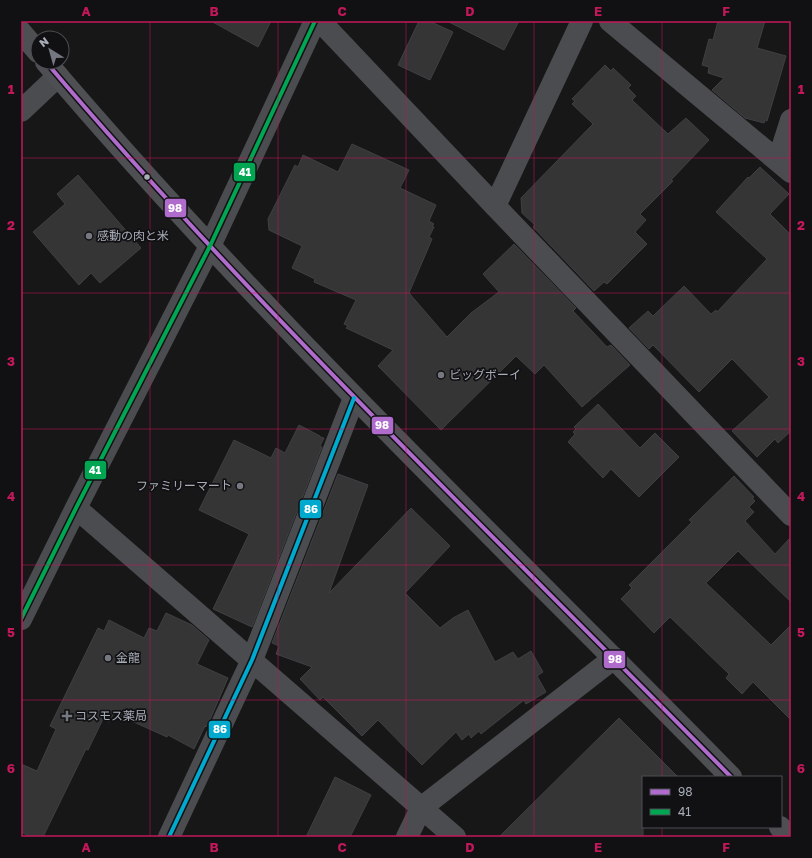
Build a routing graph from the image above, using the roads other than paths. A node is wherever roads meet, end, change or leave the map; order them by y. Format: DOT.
graph roads {
  1 [pos="315,21"];
  2 [pos="320,21"];
  3 [pos="582,21"];
  4 [pos="610,21"];
  5 [pos="21,32"];
  6 [pos="30,43"];
  7 [pos="51,70"];
  8 [pos="53,70"];
  9 [pos="21,111"];
  10 [pos="791,120"];
  11 [pos="785,167"];
  12 [pos="495,206"];
  13 [pos="210,246"];
  14 [pos="354,398"];
  15 [pos="76,508"];
  16 [pos="791,515"];
  17 [pos="21,619"];
  18 [pos="614,658"];
  19 [pos="252,660"];
  20 [pos="730,776"];
  21 [pos="421,808"];
  22 [pos="781,828"];
  23 [pos="168,837"];
  24 [pos="407,837"];
  25 [pos="455,837"];
  26 [pos="790,837"];
  1 -- 13 [label="street"];
  2 -- 12 [label="street"];
  3 -- 12 [label="street"];
  4 -- 11 [label="street"];
  5 -- 6 [label="main road"];
  7 -- 9 [label="street"];
  8 -- 13 [label="main road"];
  10 -- 11 [label="street"];
  12 -- 16 [label="street"];
  13 -- 14 [label="main road"];
  13 -- 15 [label="street"];
  14 -- 18 [label="main road"];
  14 -- 19 [label="street"];
  15 -- 17 [label="street"];
  15 -- 19 [label="street"];
  18 -- 20 [label="main road"];
  18 -- 21 [label="street"];
  19 -- 21 [label="street"];
  19 -- 23 [label="street"];
  21 -- 24 [label="street"];
  21 -- 25 [label="street"];
  22 -- 26 [label="main road"];
}
